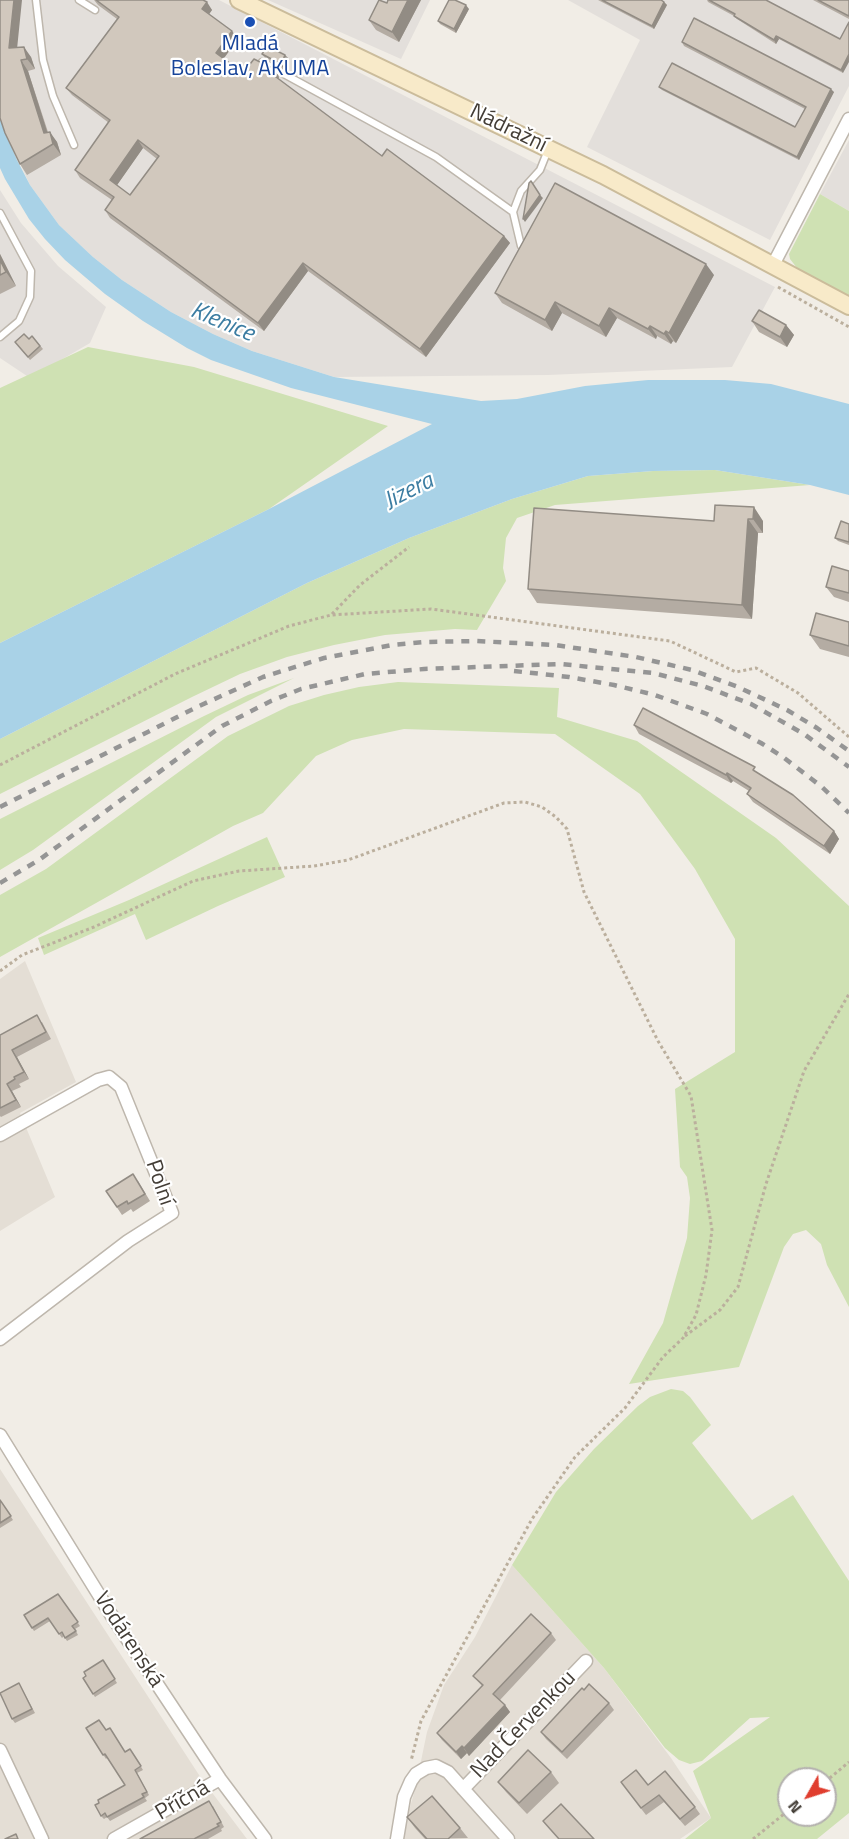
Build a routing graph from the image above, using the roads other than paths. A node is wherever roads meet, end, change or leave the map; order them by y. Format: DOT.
graph roads {
  1 [pos="36,0"];
  2 [pos="79,0"];
  3 [pos="250,2"];
  4 [pos="94,10"];
  5 [pos="262,62"];
  6 [pos="849,119"];
  7 [pos="74,145"];
  8 [pos="549,149"];
  9 [pos="513,212"];
  10 [pos="0,213"];
  11 [pos="521,246"];
  12 [pos="773,265"];
  13 [pos="849,306"];
  14 [pos="0,337"];
  15 [pos="0,1135"];
  16 [pos="0,1339"];
  17 [pos="0,1436"];
  18 [pos="585,1661"];
  19 [pos="0,1750"];
  20 [pos="220,1779"];
  21 [pos="463,1789"];
  22 [pos="42,1839"];
  23 [pos="114,1839"];
  24 [pos="265,1839"];
  25 [pos="397,1839"];
  26 [pos="508,1839"];
  1 -- 7 [label="lane"];
  2 -- 4 [label="lane"];
  3 -- 8 [label="street, Nádražní"];
  5 -- 9 [label="lane"];
  6 -- 12 [label="street"];
  8 -- 9 [label="lane"];
  8 -- 12 [label="street, Nádražní"];
  9 -- 11 [label="lane"];
  10 -- 14 [label="lane"];
  12 -- 13 [label="street, Nádražní"];
  15 -- 16 [label="street, Polní"];
  17 -- 20 [label="street, Vodárenská"];
  18 -- 21 [label="street, Nad Červenkou"];
  19 -- 22 [label="street"];
  20 -- 23 [label="street, Příčná"];
  20 -- 24 [label="street, Vodárenská"];
  21 -- 25 [label="street, Nad Červenkou"];
  21 -- 26 [label="street, Nad Červenkou"];
}
